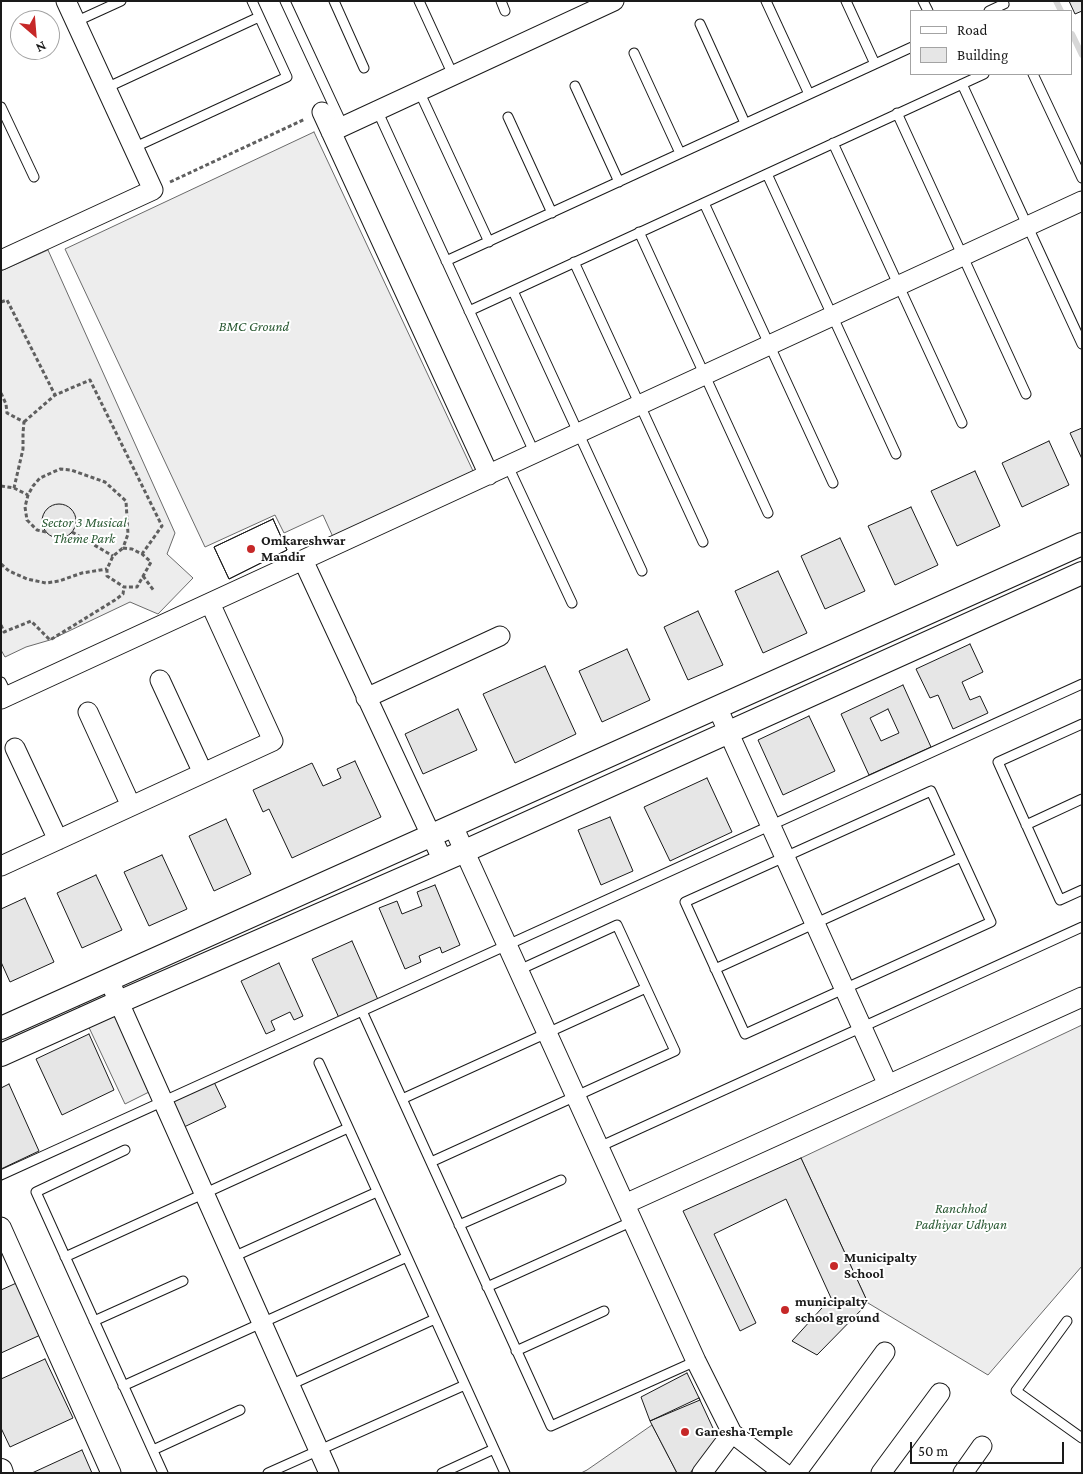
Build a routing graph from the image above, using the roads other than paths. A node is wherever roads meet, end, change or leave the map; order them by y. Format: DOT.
graph roads {
  1 [pos="66,1"];
  2 [pos="121,1"];
  3 [pos="252,1"];
  4 [pos="285,1"];
  5 [pos="334,1"];
  6 [pos="420,1"];
  7 [pos="501,1"];
  8 [pos="614,1"];
  9 [pos="766,1"];
  10 [pos="846,1"];
  11 [pos="1003,1"];
  12 [pos="991,10"];
  13 [pos="505,11"];
  14 [pos="260,17"];
  15 [pos="75,22"];
  16 [pos="700,24"];
  17 [pos="910,48"];
  18 [pos="634,53"];
  19 [pos="875,64"];
  20 [pos="364,68"];
  21 [pos="453,75"];
  22 [pos="982,75"];
  23 [pos="1034,75"];
  24 [pos="962,84"];
  25 [pos="574,86"];
  26 [pos="106,88"];
  27 [pos="420,91"];
  28 [pos="809,94"];
  29 [pos="1,107"];
  30 [pos="377,110"];
  31 [pos="322,112"];
  32 [pos="898,113"];
  33 [pos="508,117"];
  34 [pos="746,123"];
  35 [pos="337,129"];
  36 [pos="833,143"];
  37 [pos="133,148"];
  38 [pos="680,153"];
  39 [pos="767,174"];
  40 [pos="34,177"];
  41 [pos="1082,178"];
  42 [pos="619,182"];
  43 [pos="1082,202"];
  44 [pos="704,203"];
  45 [pos="552,213"];
  46 [pos="1028,226"];
  47 [pos="639,232"];
  48 [pos="489,242"];
  49 [pos="963,256"];
  50 [pos="1,260"];
  51 [pos="446,261"];
  52 [pos="574,262"];
  53 [pos="898,286"];
  54 [pos="513,291"];
  55 [pos="469,311"];
  56 [pos="833,316"];
  57 [pos="1082,344"];
  58 [pos="769,346"];
  59 [pos="705,375"];
  60 [pos="1026,394"];
  61 [pos="640,405"];
  62 [pos="962,424"];
  63 [pos="579,433"];
  64 [pos="535,454"];
  65 [pos="896,454"];
  66 [pos="508,466"];
  67 [pos="489,475"];
  68 [pos="833,483"];
  69 [pos="768,513"];
  70 [pos="704,542"];
  71 [pos="1076,547"];
  72 [pos="303,560"];
  73 [pos="642,571"];
  74 [pos="1081,575"];
  75 [pos="210,603"];
  76 [pos="572,603"];
  77 [pos="500,636"];
  78 [pos="160,680"];
  79 [pos="1082,684"];
  80 [pos="3,692"];
  81 [pos="366,698"];
  82 [pos="717,708"];
  83 [pos="88,712"];
  84 [pos="1082,724"];
  85 [pos="729,733"];
  86 [pos="15,748"];
  87 [pos="203,773"];
  88 [pos="1082,799"];
  89 [pos="131,806"];
  90 [pos="770,825"];
  91 [pos="1026,825"];
  92 [pos="453,826"];
  93 [pos="430,836"];
  94 [pos="58,840"];
  95 [pos="465,852"];
  96 [pos="785,857"];
  97 [pos="961,857"];
  98 [pos="443,861"];
  99 [pos="1,866"];
  100 [pos="1082,890"];
  101 [pos="815,923"];
  102 [pos="1082,927"];
  103 [pos="508,945"];
  104 [pos="715,968"];
  105 [pos="519,970"];
  106 [pos="109,980"];
  107 [pos="646,988"];
  108 [pos="845,989"];
  109 [pos="1082,997"];
  110 [pos="119,1002"];
  111 [pos="362,1011"];
  112 [pos="862,1027"];
  113 [pos="1,1028"];
  114 [pos="547,1033"];
  115 [pos="1,1055"];
  116 [pos="319,1064"];
  117 [pos="888,1085"];
  118 [pos="576,1096"];
  119 [pos="402,1099"];
  120 [pos="163,1101"];
  121 [pos="348,1128"];
  122 [pos="599,1147"];
  123 [pos="125,1150"];
  124 [pos="431,1162"];
  125 [pos="1,1175"];
  126 [pos="560,1180"];
  127 [pos="377,1192"];
  128 [pos="204,1193"];
  129 [pos="629,1213"];
  130 [pos="459,1226"];
  131 [pos="1,1227"];
  132 [pos="65,1257"];
  133 [pos="233,1257"];
  134 [pos="407,1257"];
  135 [pos="183,1280"];
  136 [pos="487,1287"];
  137 [pos="604,1311"];
  138 [pos="435,1319"];
  139 [pos="94,1321"];
  140 [pos="1067,1321"];
  141 [pos="262,1323"];
  142 [pos="516,1351"];
  143 [pos="885,1352"];
  144 [pos="696,1360"];
  145 [pos="290,1385"];
  146 [pos="465,1385"];
  147 [pos="123,1386"];
  148 [pos="940,1393"];
  149 [pos="240,1410"];
  150 [pos="732,1433"];
  151 [pos="1082,1438"];
  152 [pos="982,1446"];
  153 [pos="494,1449"];
  154 [pos="153,1450"];
  155 [pos="319,1450"];
  156 [pos="111,1473"];
  157 [pos="163,1473"];
  158 [pos="268,1473"];
  159 [pos="329,1473"];
  160 [pos="442,1473"];
  161 [pos="505,1473"];
  162 [pos="702,1473"];
  163 [pos="784,1473"];
  164 [pos="796,1473"];
  165 [pos="881,1473"];
  166 [pos="963,1473"];
  1 -- 15 [label="street"];
  2 -- 15 [label="lane"];
  3 -- 14 [label="lane"];
  4 -- 35 [label="lane"];
  5 -- 20 [label="lane"];
  6 -- 21 [label="lane"];
  7 -- 13 [label="lane"];
  8 -- 21 [label="street"];
  9 -- 28 [label="lane"];
  10 -- 19 [label="lane"];
  11 -- 12 [label="lane"];
  14 -- 26 [label="lane"];
  14 -- 37 [label="lane"];
  15 -- 26 [label="street"];
  16 -- 34 [label="lane"];
  17 -- 19 [label="lane"];
  18 -- 38 [label="lane"];
  19 -- 28 [label="lane"];
  21 -- 27 [label="street"];
  22 -- 24 [label="lane"];
  23 -- 41 [label="lane"];
  24 -- 32 [label="lane"];
  24 -- 46 [label="lane"];
  25 -- 42 [label="lane"];
  26 -- 37 [label="street"];
  27 -- 30 [label="street"];
  27 -- 48 [label="lane"];
  28 -- 34 [label="lane"];
  29 -- 40 [label="lane"];
  30 -- 35 [label="street"];
  30 -- 51 [label="lane"];
  31 -- 35 [label="street"];
  32 -- 36 [label="lane"];
  32 -- 49 [label="lane"];
  33 -- 45 [label="lane"];
  34 -- 38 [label="lane"];
  35 -- 67 [label="street"];
  36 -- 39 [label="lane"];
  36 -- 53 [label="lane"];
  37 -- 50 [label="street"];
  38 -- 42 [label="lane"];
  39 -- 44 [label="lane"];
  39 -- 56 [label="lane"];
  42 -- 45 [label="lane"];
  43 -- 46 [label="street"];
  44 -- 47 [label="lane"];
  44 -- 58 [label="lane"];
  45 -- 48 [label="lane"];
  46 -- 49 [label="street"];
  46 -- 57 [label="lane"];
  47 -- 52 [label="lane"];
  47 -- 59 [label="lane"];
  48 -- 51 [label="lane"];
  49 -- 53 [label="street"];
  49 -- 60 [label="lane"];
  51 -- 55 [label="lane"];
  52 -- 54 [label="lane"];
  52 -- 61 [label="lane"];
  53 -- 56 [label="street"];
  53 -- 62 [label="lane"];
  54 -- 55 [label="lane"];
  54 -- 63 [label="lane"];
  55 -- 64 [label="lane"];
  56 -- 58 [label="street"];
  56 -- 65 [label="lane"];
  58 -- 59 [label="street"];
  58 -- 68 [label="lane"];
  59 -- 61 [label="street"];
  59 -- 69 [label="lane"];
  61 -- 63 [label="street"];
  61 -- 70 [label="lane"];
  63 -- 64 [label="street"];
  63 -- 73 [label="lane"];
  64 -- 66 [label="street"];
  66 -- 67 [label="street"];
  66 -- 76 [label="lane"];
  67 -- 72 [label="street"];
  71 -- 74 [label="street"];
  71 -- 82 [label="street"];
  72 -- 75 [label="street"];
  72 -- 81 [label="street"];
  74 -- 85 [label="street"];
  75 -- 80 [label="street"];
  75 -- 87 [label="street"];
  77 -- 81 [label="street"];
  78 -- 87 [label="street"];
  79 -- 90 [label="lane"];
  81 -- 93 [label="street"];
  82 -- 85 [label="street"];
  82 -- 92 [label="street"];
  83 -- 89 [label="street"];
  84 -- 91 [label="lane"];
  85 -- 90 [label="street"];
  85 -- 95 [label="street"];
  86 -- 94 [label="street"];
  87 -- 89 [label="street"];
  88 -- 91 [label="lane"];
  89 -- 94 [label="street"];
  90 -- 96 [label="street"];
  90 -- 103 [label="lane"];
  91 -- 100 [label="lane"];
  92 -- 93 [label="street"];
  92 -- 95 [label="street"];
  93 -- 98 [label="street"];
  93 -- 106 [label="street"];
  94 -- 99 [label="street"];
  95 -- 98 [label="street"];
  95 -- 103 [label="street"];
  96 -- 97 [label="lane"];
  96 -- 101 [label="street"];
  96 -- 104 [label="lane"];
  97 -- 101 [label="lane"];
  97 -- 108 [label="lane"];
  98 -- 110 [label="street"];
  101 -- 104 [label="lane"];
  101 -- 108 [label="street"];
  102 -- 112 [label="lane"];
  103 -- 105 [label="street"];
  103 -- 111 [label="lane"];
  104 -- 108 [label="lane"];
  105 -- 107 [label="lane"];
  105 -- 114 [label="street"];
  106 -- 110 [label="street"];
  106 -- 113 [label="street"];
  107 -- 114 [label="lane"];
  107 -- 118 [label="lane"];
  108 -- 112 [label="street"];
  109 -- 117 [label="street"];
  110 -- 115 [label="street"];
  110 -- 120 [label="street"];
  111 -- 119 [label="lane"];
  111 -- 120 [label="lane"];
  112 -- 117 [label="street"];
  112 -- 122 [label="lane"];
  114 -- 118 [label="street"];
  114 -- 119 [label="lane"];
  116 -- 121 [label="lane"];
  117 -- 129 [label="street"];
  118 -- 122 [label="street"];
  118 -- 124 [label="lane"];
  119 -- 124 [label="lane"];
  120 -- 125 [label="lane"];
  120 -- 128 [label="street"];
  121 -- 127 [label="lane"];
  121 -- 128 [label="lane"];
  122 -- 129 [label="street"];
  123 -- 132 [label="lane"];
  124 -- 130 [label="lane"];
  126 -- 130 [label="lane"];
  127 -- 133 [label="lane"];
  127 -- 134 [label="lane"];
  128 -- 132 [label="lane"];
  128 -- 133 [label="street"];
  129 -- 136 [label="lane"];
  129 -- 144 [label="street"];
  130 -- 136 [label="lane"];
  131 -- 156 [label="street"];
  132 -- 139 [label="lane"];
  133 -- 141 [label="street"];
  134 -- 138 [label="lane"];
  134 -- 141 [label="lane"];
  135 -- 139 [label="lane"];
  136 -- 142 [label="lane"];
  137 -- 142 [label="lane"];
  138 -- 145 [label="lane"];
  138 -- 146 [label="lane"];
  139 -- 147 [label="lane"];
  140 -- 151 [label="lane"];
  141 -- 145 [label="street"];
  141 -- 147 [label="lane"];
  142 -- 144 [label="lane"];
  143 -- 164 [label="street"];
  144 -- 150 [label="street"];
  145 -- 155 [label="street"];
  146 -- 153 [label="lane"];
  146 -- 155 [label="lane"];
  147 -- 154 [label="lane"];
  148 -- 165 [label="street"];
  149 -- 154 [label="lane"];
  150 -- 162 [label="street"];
  150 -- 163 [label="street"];
  152 -- 166 [label="street"];
  153 -- 160 [label="lane"];
  153 -- 161 [label="lane"];
  154 -- 157 [label="lane"];
  155 -- 158 [label="lane"];
  155 -- 159 [label="street"];
}
